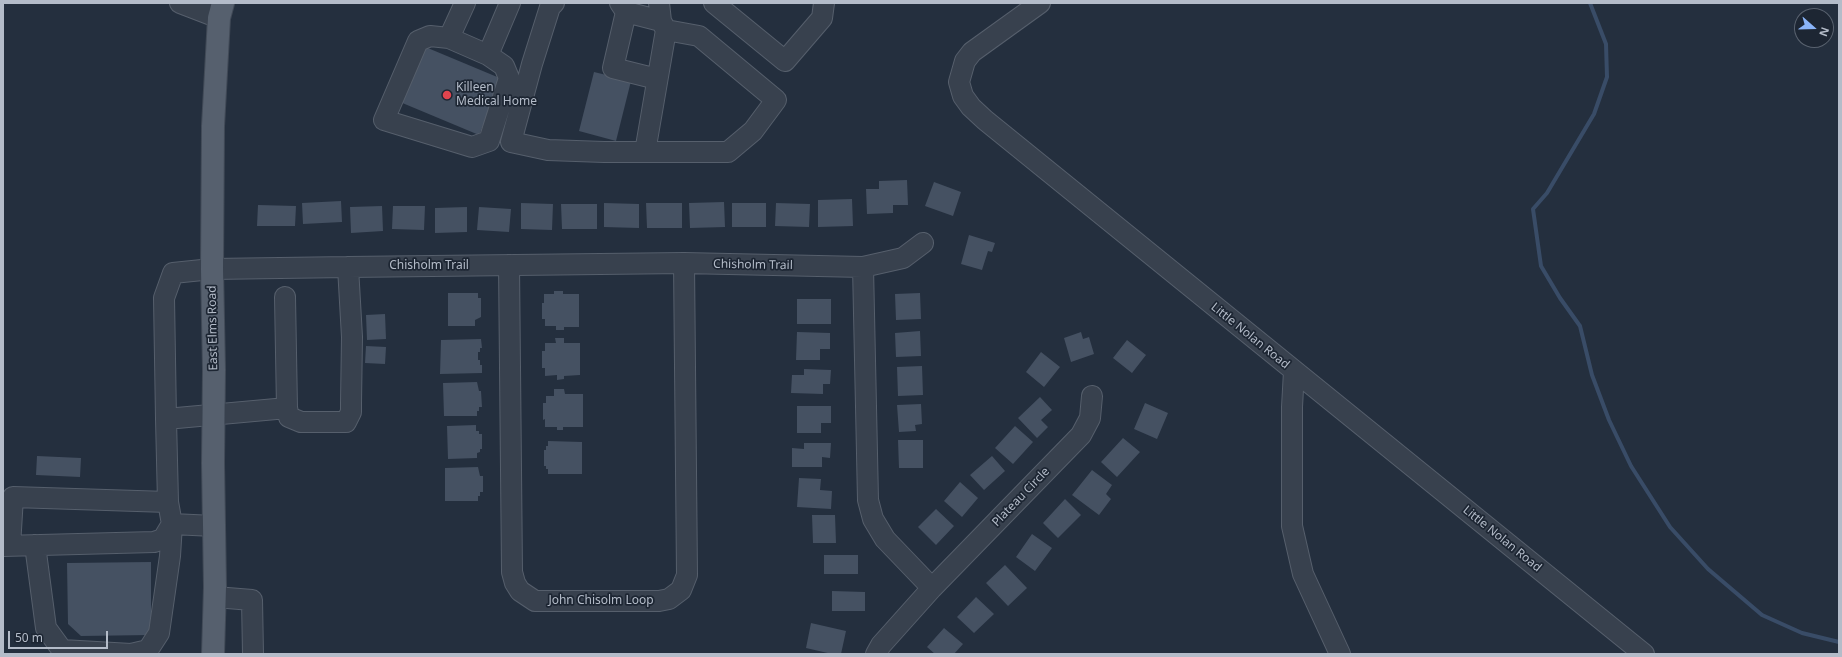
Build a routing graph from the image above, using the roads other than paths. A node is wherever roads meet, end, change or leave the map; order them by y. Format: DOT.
graph roads {
  1 [pos="180,3"];
  2 [pos="465,3"];
  3 [pos="510,3"];
  4 [pos="554,3"];
  5 [pos="714,3"];
  6 [pos="824,3"];
  7 [pos="1040,3"];
  8 [pos="618,6"];
  9 [pos="221,10"];
  10 [pos="662,18"];
  11 [pos="449,38"];
  12 [pos="488,55"];
  13 [pos="657,79"];
  14 [pos="645,152"];
  15 [pos="923,244"];
  16 [pos="684,263"];
  17 [pos="509,265"];
  18 [pos="348,266"];
  19 [pos="863,267"];
  20 [pos="212,269"];
  21 [pos="285,297"];
  22 [pos="1294,371"];
  23 [pos="1092,396"];
  24 [pos="287,408"];
  25 [pos="215,415"];
  26 [pos="166,419"];
  27 [pos="168,502"];
  28 [pos="172,524"];
  29 [pos="214,526"];
  30 [pos="35,545"];
  31 [pos="7,546"];
  32 [pos="932,588"];
  33 [pos="215,597"];
  34 [pos="1635,651"];
  35 [pos="213,654"];
  36 [pos="253,654"];
  37 [pos="876,654"];
  38 [pos="1340,654"];
  1 -- 9 [label="street"];
  2 -- 11 [label="street"];
  3 -- 12 [label="street"];
  4 -- 14 [label="street"];
  5 -- 6 [label="street"];
  7 -- 22 [label="street, Little Nolan Road"];
  8 -- 10 [label="street"];
  8 -- 13 [label="street"];
  9 -- 20 [label="main road, East Elms Road"];
  10 -- 13 [label="street"];
  10 -- 14 [label="street"];
  11 -- 12 [label="street"];
  11 -- 12 [label="street"];
  13 -- 14 [label="street"];
  15 -- 19 [label="street, Chisholm Trail"];
  16 -- 17 [label="street, Chisholm Trail"];
  16 -- 17 [label="street, John Chisolm Loop"];
  16 -- 19 [label="street, Chisholm Trail"];
  17 -- 18 [label="street, Chisholm Trail"];
  18 -- 20 [label="street, Chisholm Trail"];
  18 -- 24 [label="street"];
  19 -- 32 [label="street"];
  20 -- 25 [label="main road, East Elms Road"];
  20 -- 26 [label="street, Chisholm Trail"];
  21 -- 24 [label="street"];
  22 -- 34 [label="street, Little Nolan Road"];
  22 -- 38 [label="street"];
  23 -- 32 [label="street, Plateau Circle"];
  24 -- 25 [label="street"];
  25 -- 26 [label="street"];
  25 -- 29 [label="main road, East Elms Road"];
  26 -- 27 [label="street"];
  27 -- 28 [label="street"];
  27 -- 31 [label="street"];
  28 -- 29 [label="street"];
  28 -- 30 [label="street"];
  28 -- 30 [label="street"];
  29 -- 33 [label="main road, East Elms Road"];
  30 -- 31 [label="street"];
  32 -- 37 [label="street"];
  33 -- 35 [label="main road, East Elms Road"];
  33 -- 36 [label="street"];
}
